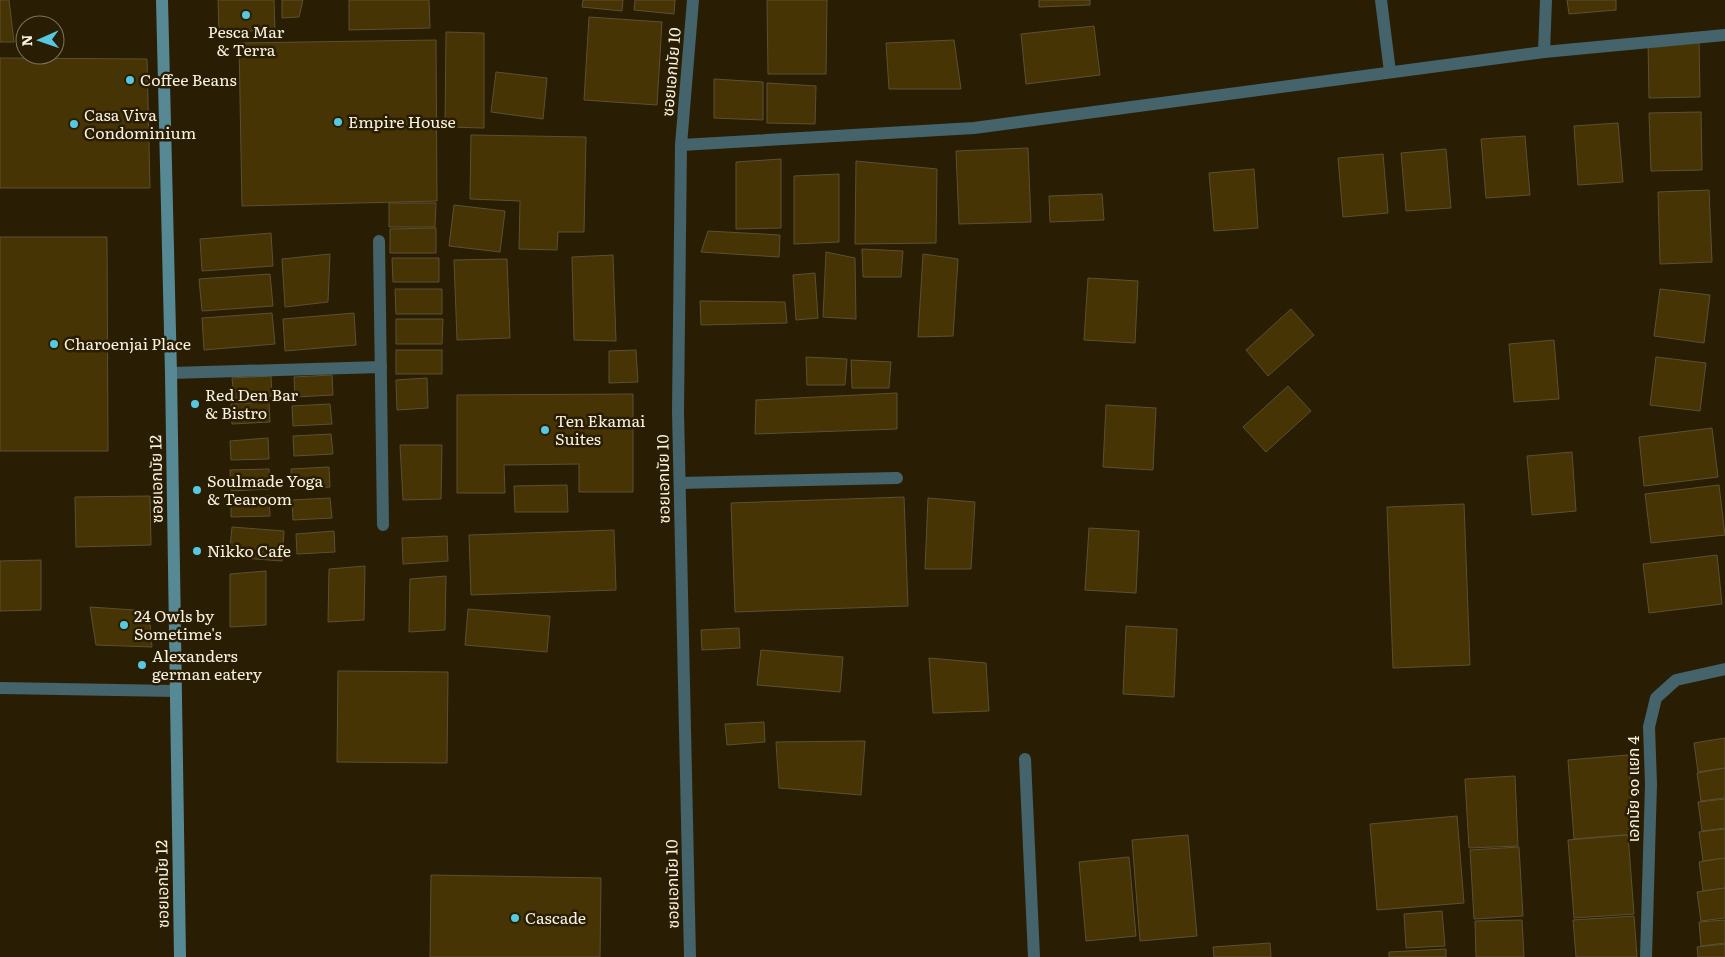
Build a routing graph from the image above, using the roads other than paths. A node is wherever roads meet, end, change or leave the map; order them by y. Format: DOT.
graph roads {
  1 [pos="162,0"];
  2 [pos="693,0"];
  3 [pos="1381,0"];
  4 [pos="1546,0"];
  5 [pos="1725,35"];
  6 [pos="1544,52"];
  7 [pos="1390,72"];
  8 [pos="681,145"];
  9 [pos="379,241"];
  10 [pos="381,367"];
  11 [pos="170,373"];
  12 [pos="897,478"];
  13 [pos="680,483"];
  14 [pos="383,525"];
  15 [pos="1725,669"];
  16 [pos="0,688"];
  17 [pos="175,691"];
  18 [pos="1025,759"];
  19 [pos="180,957"];
  20 [pos="690,957"];
  21 [pos="1034,957"];
  22 [pos="1646,957"];
  1 -- 11 [label="street, ซอยเอกมัย 12"];
  2 -- 8 [label="street, ซอยเอกมัย 10"];
  3 -- 7 [label="street"];
  4 -- 6 [label="street"];
  5 -- 6 [label="street"];
  6 -- 7 [label="street"];
  7 -- 8 [label="street"];
  8 -- 13 [label="street, ซอยเอกมัย 10"];
  9 -- 10 [label="street"];
  10 -- 11 [label="street"];
  10 -- 14 [label="street"];
  11 -- 17 [label="street, ซอยเอกมัย 12"];
  12 -- 13 [label="street"];
  13 -- 20 [label="street, ซอยเอกมัย 10"];
  15 -- 22 [label="street, เอกมัย ๑๐ แยก 4"];
  16 -- 17 [label="street"];
  17 -- 19 [label="street, ซอยเอกมัย 12"];
  18 -- 21 [label="street"];
}
